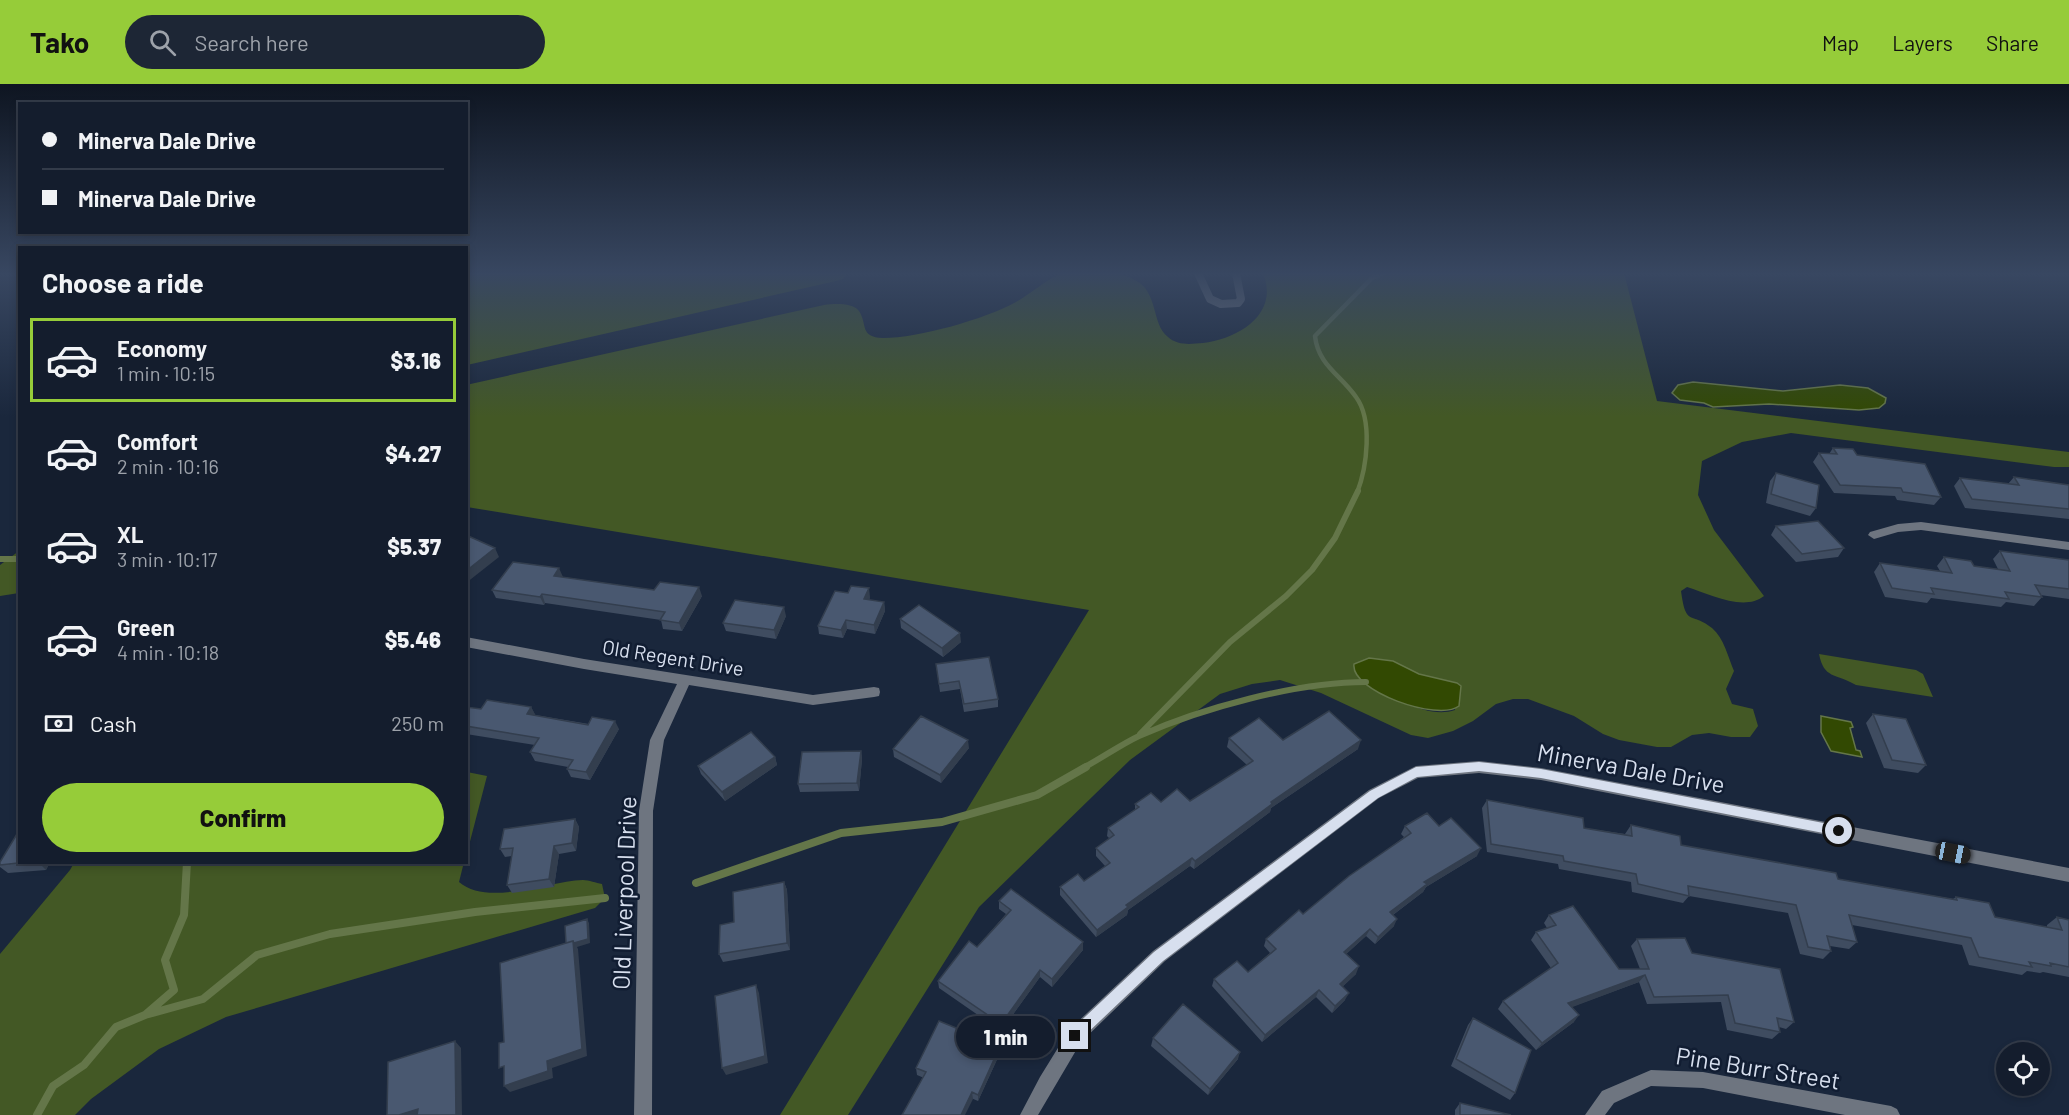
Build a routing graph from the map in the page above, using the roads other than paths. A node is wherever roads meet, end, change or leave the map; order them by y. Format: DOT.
graph roads {
  1 [pos="1874,535"];
  2 [pos="2069,546"];
  3 [pos="468,642"];
  4 [pos="685,680"];
  5 [pos="874,692"];
  6 [pos="2069,875"];
  7 [pos="643,1115"];
  8 [pos="1029,1115"];
  9 [pos="1594,1115"];
  10 [pos="1891,1115"];
  1 -- 2 [label="street"];
  3 -- 4 [label="street, Old Regent Drive"];
  4 -- 5 [label="street, Old Regent Drive"];
  4 -- 7 [label="street, Old Liverpool Drive"];
  6 -- 8 [label="street, Minerva Dale Drive"];
  9 -- 10 [label="street, Pine Burr Street"];
}
